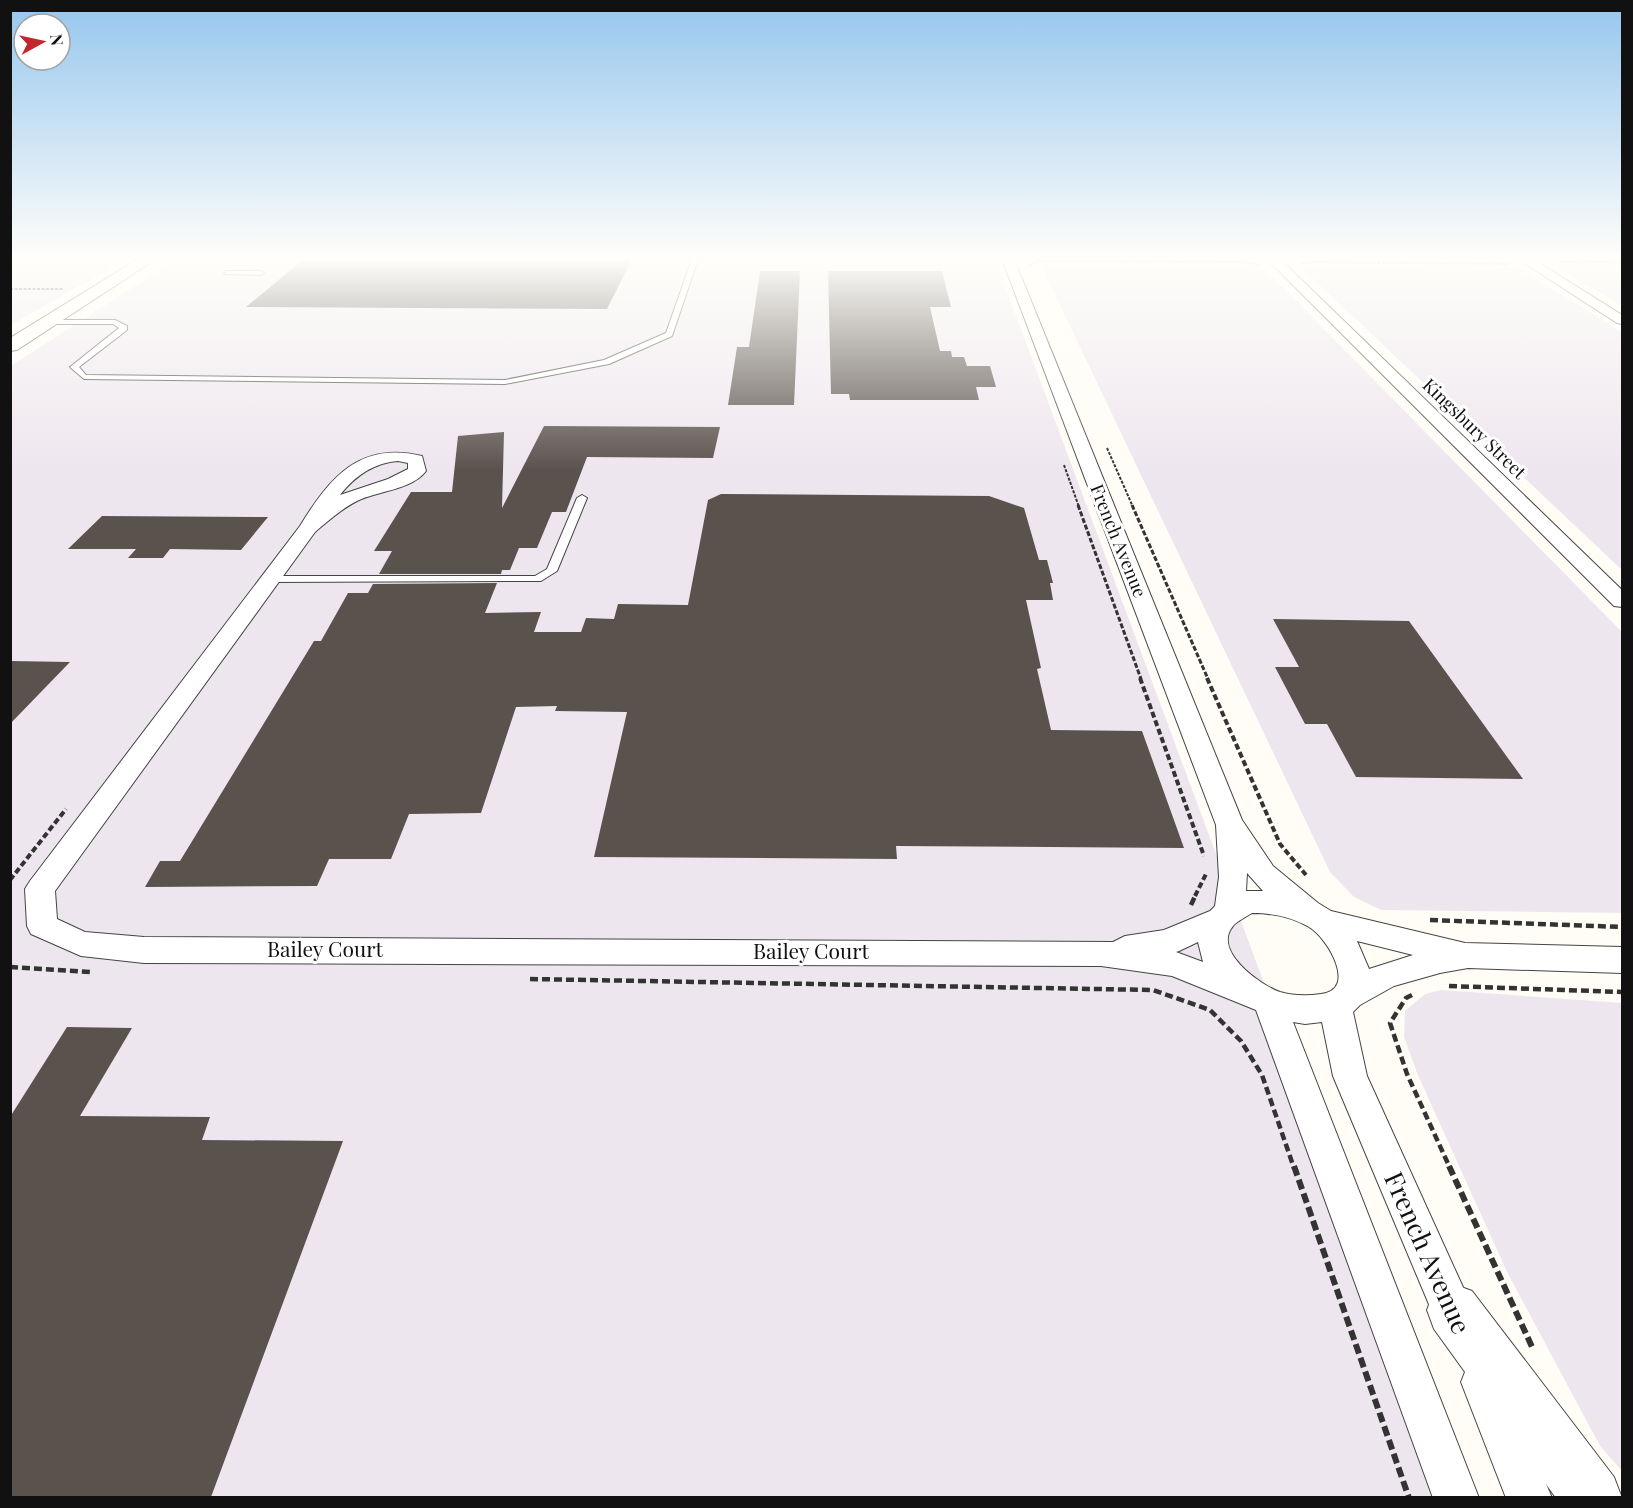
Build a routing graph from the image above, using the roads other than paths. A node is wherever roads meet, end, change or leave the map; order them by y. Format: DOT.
graph roads {
  1 [pos="37,329"];
  2 [pos="122,329"];
  3 [pos="671,329"];
  4 [pos="1036,329"];
  5 [pos="1338,329"];
  6 [pos="10,346"];
  7 [pos="582,498"];
  8 [pos="308,528"];
  9 [pos="270,579"];
  10 [pos="1623,601"];
  11 [pos="1229,823"];
  12 [pos="1225,914"];
  13 [pos="1318,918"];
  14 [pos="1101,953"];
  15 [pos="1468,956"];
  16 [pos="1623,960"];
  17 [pos="1259,999"];
  18 [pos="1342,1000"];
  19 [pos="1453,1310"];
  20 [pos="1456,1497"];
  21 [pos="1529,1497"];
  22 [pos="1593,1497"];
  1 -- 6 [label="street"];
  2 -- 3 [label="lane"];
  4 -- 11 [label="street, French Avenue"];
  5 -- 10 [label="street, Kingsbury Street"];
  7 -- 9 [label="lane"];
  8 -- 8 [label="street, Bailey Court"];
  8 -- 9 [label="street, Bailey Court"];
  9 -- 14 [label="street, Bailey Court"];
  11 -- 12 [label="street, French Avenue"];
  11 -- 13 [label="street, French Avenue"];
  12 -- 13 [label="street"];
  12 -- 14 [label="street, Bailey Court"];
  12 -- 17 [label="street"];
  13 -- 15 [label="street"];
  13 -- 18 [label="street"];
  14 -- 17 [label="street, Bailey Court"];
  15 -- 16 [label="street"];
  15 -- 18 [label="street"];
  17 -- 18 [label="street"];
  17 -- 20 [label="street"];
  18 -- 19 [label="street, French Avenue"];
  19 -- 21 [label="street, French Avenue"];
  19 -- 22 [label="street"];
}
